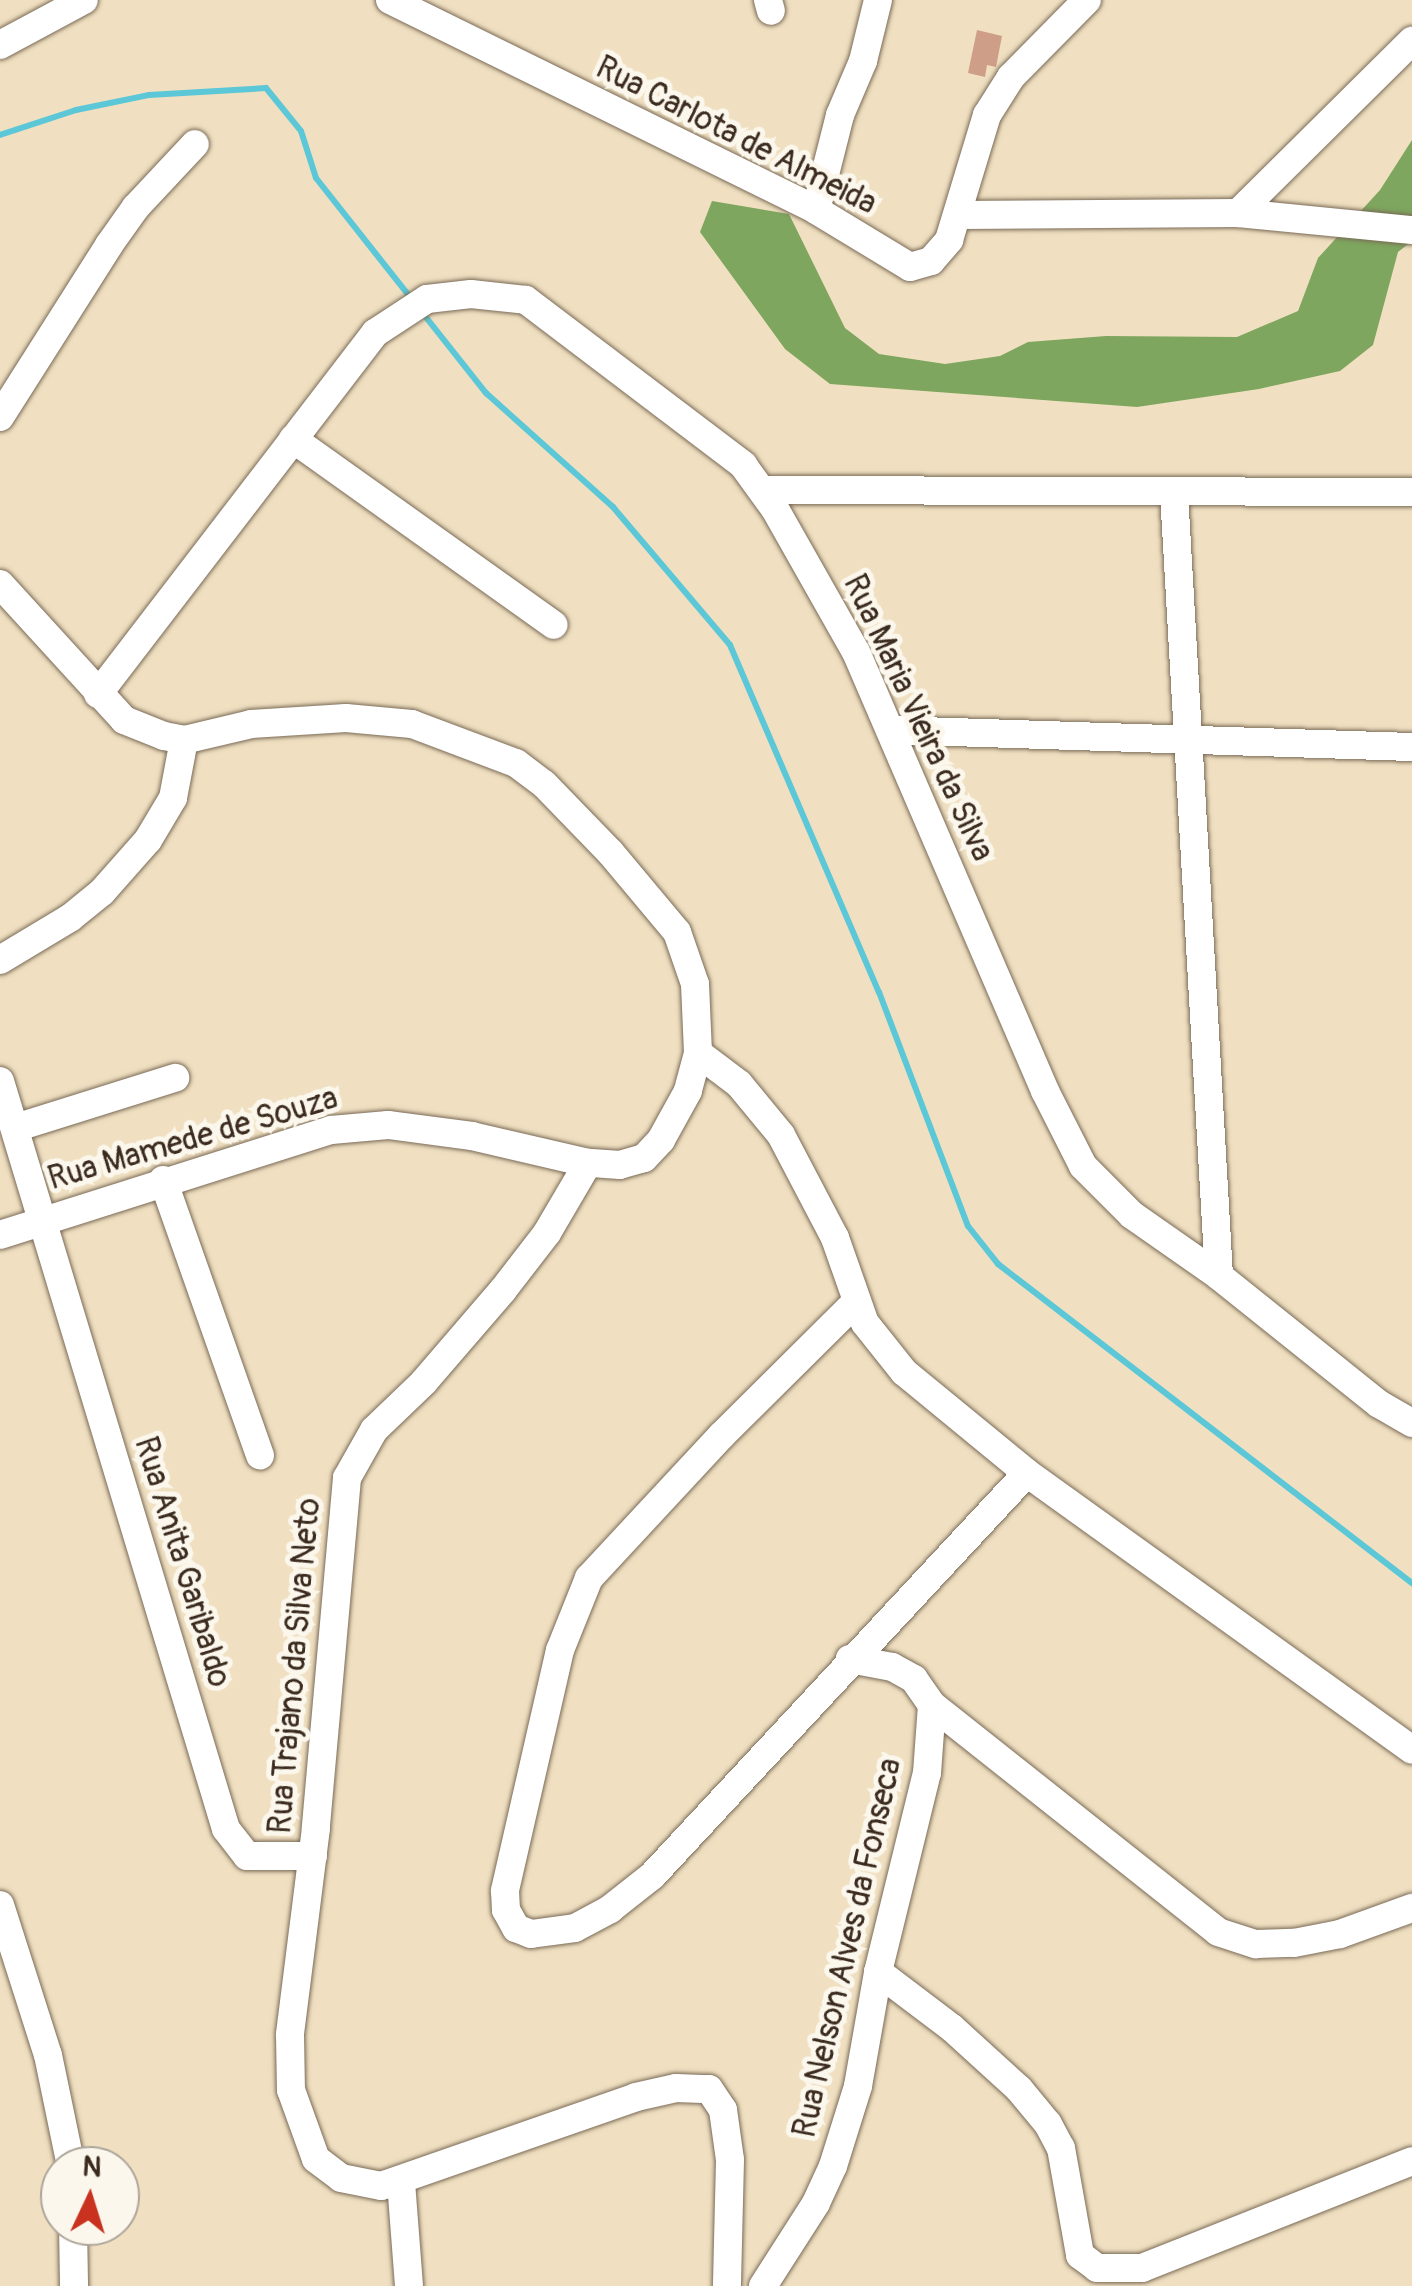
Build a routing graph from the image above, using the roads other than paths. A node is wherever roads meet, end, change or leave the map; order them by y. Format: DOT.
graph roads {
  1 [pos="84,0"];
  2 [pos="393,0"];
  3 [pos="878,0"];
  4 [pos="1087,0"];
  5 [pos="1412,41"];
  6 [pos="0,45"];
  7 [pos="195,144"];
  8 [pos="816,210"];
  9 [pos="1238,213"];
  10 [pos="960,215"];
  11 [pos="1412,230"];
  12 [pos="0,416"];
  13 [pos="293,439"];
  14 [pos="763,490"];
  15 [pos="1412,492"];
  16 [pos="1174,493"];
  17 [pos="0,584"];
  18 [pos="554,625"];
  19 [pos="98,694"];
  20 [pos="892,730"];
  21 [pos="184,740"];
  22 [pos="1185,742"];
  23 [pos="1412,746"];
  24 [pos="0,960"];
  25 [pos="698,1053"];
  26 [pos="176,1078"];
  27 [pos="0,1081"];
  28 [pos="15,1128"];
  29 [pos="588,1163"];
  30 [pos="163,1180"];
  31 [pos="43,1218"];
  32 [pos="0,1235"];
  33 [pos="1219,1276"];
  34 [pos="856,1302"];
  35 [pos="1412,1423"];
  36 [pos="260,1456"];
  37 [pos="1027,1473"];
  38 [pos="850,1660"];
  39 [pos="932,1705"];
  40 [pos="1412,1750"];
  41 [pos="313,1856"];
  42 [pos="0,1905"];
  43 [pos="1412,1908"];
  44 [pos="878,1972"];
  45 [pos="68,2146"];
  46 [pos="1410,2171"];
  47 [pos="401,2182"];
  48 [pos="74,2246"];
  49 [pos="74,2286"];
  50 [pos="409,2286"];
  51 [pos="728,2286"];
  52 [pos="763,2286"];
  1 -- 6 [label="street"];
  2 -- 8 [label="street, Rua Carlota de Almeida"];
  3 -- 8 [label="street"];
  4 -- 10 [label="street, Rua Carlota de Almeida"];
  5 -- 9 [label="street"];
  7 -- 12 [label="street"];
  8 -- 10 [label="street, Rua Carlota de Almeida"];
  9 -- 10 [label="street"];
  9 -- 11 [label="street"];
  13 -- 14 [label="street, Rua Maria Vieira da Silva"];
  13 -- 18 [label="street"];
  13 -- 19 [label="street, Rua Maria Vieira da Silva"];
  14 -- 16 [label="street"];
  14 -- 20 [label="street, Rua Maria Vieira da Silva"];
  15 -- 16 [label="street"];
  16 -- 22 [label="street"];
  17 -- 19 [label="street"];
  19 -- 21 [label="street"];
  20 -- 22 [label="street"];
  20 -- 33 [label="street, Rua Maria Vieira da Silva"];
  21 -- 24 [label="street"];
  21 -- 25 [label="street"];
  22 -- 23 [label="street"];
  22 -- 33 [label="street"];
  25 -- 29 [label="street, Rua Mamede de Souza"];
  25 -- 34 [label="street"];
  26 -- 28 [label="street"];
  27 -- 28 [label="street"];
  28 -- 31 [label="street"];
  29 -- 30 [label="street, Rua Mamede de Souza"];
  29 -- 41 [label="street, Rua Trajano da Silva Neto"];
  30 -- 31 [label="street, Rua Mamede de Souza"];
  30 -- 36 [label="street"];
  31 -- 32 [label="street, Rua Mamede de Souza"];
  31 -- 41 [label="street, Rua Anita Garibaldo"];
  33 -- 35 [label="street, Rua Maria Vieira da Silva"];
  34 -- 37 [label="street"];
  34 -- 38 [label="street"];
  37 -- 38 [label="street"];
  37 -- 40 [label="street"];
  38 -- 39 [label="street"];
  39 -- 43 [label="street"];
  39 -- 44 [label="street, Rua Nelson Alves da Fonseca"];
  41 -- 47 [label="street, Rua Trajano da Silva Neto"];
  42 -- 45 [label="street"];
  44 -- 46 [label="street"];
  44 -- 52 [label="street, Rua Nelson Alves da Fonseca"];
  47 -- 50 [label="street"];
  47 -- 51 [label="street"];
  48 -- 49 [label="street"];
}
